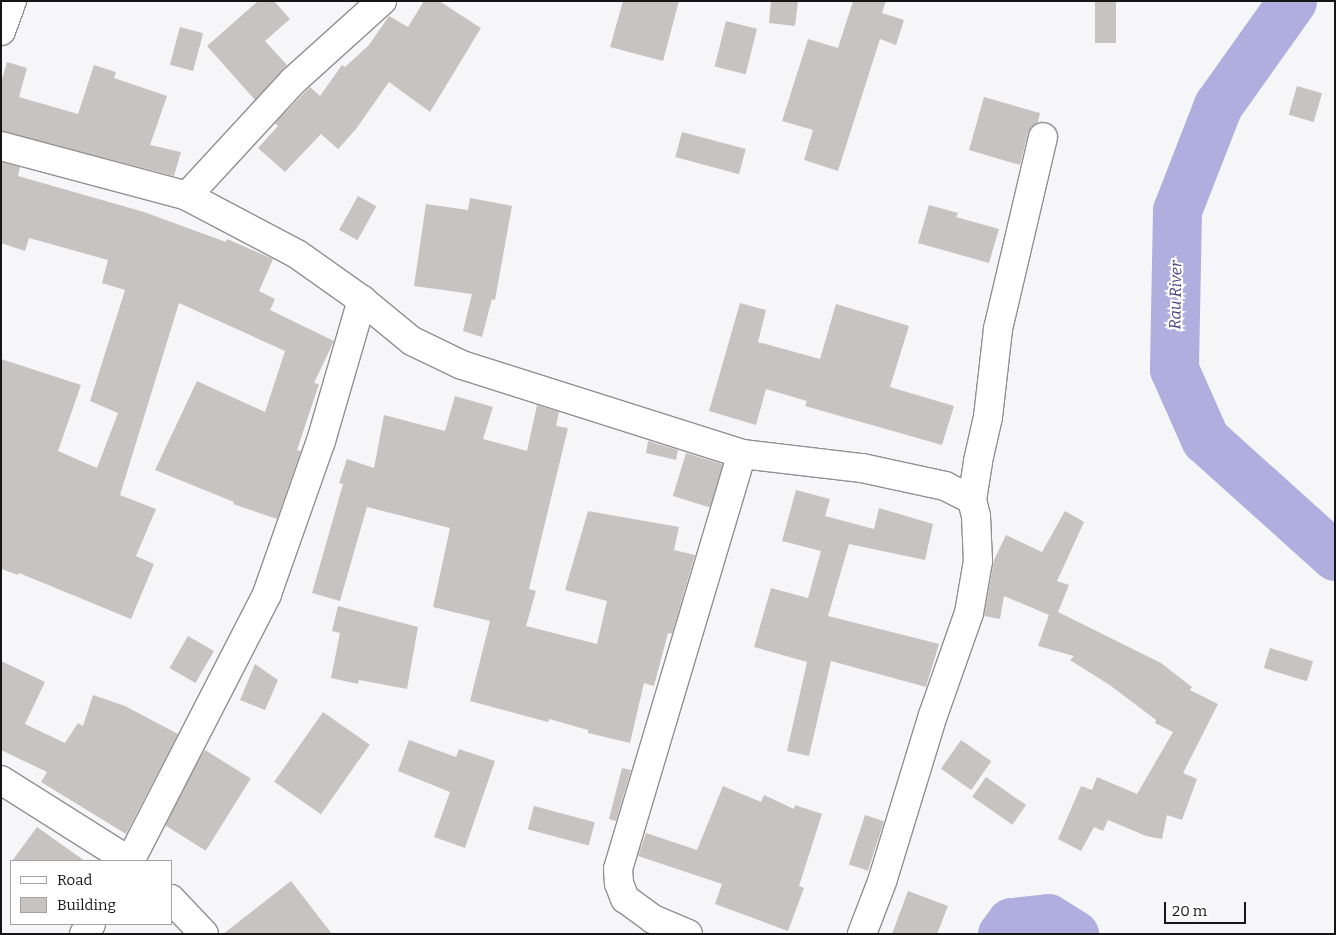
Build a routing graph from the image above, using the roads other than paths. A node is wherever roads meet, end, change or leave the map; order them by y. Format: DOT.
graph roads {
  1 [pos="12,1"];
  2 [pos="382,1"];
  3 [pos="1,31"];
  4 [pos="1044,137"];
  5 [pos="1,146"];
  6 [pos="187,196"];
  7 [pos="362,300"];
  8 [pos="742,454"];
  9 [pos="972,500"];
  10 [pos="1,780"];
  11 [pos="127,860"];
  12 [pos="130,860"];
  13 [pos="172,900"];
  14 [pos="204,934"];
  15 [pos="688,934"];
  16 [pos="862,934"];
  1 -- 3 [label="street"];
  2 -- 6 [label="street"];
  4 -- 9 [label="street"];
  5 -- 6 [label="street"];
  6 -- 7 [label="street"];
  7 -- 8 [label="street"];
  7 -- 12 [label="street"];
  8 -- 9 [label="street"];
  8 -- 15 [label="street"];
  9 -- 16 [label="street"];
  10 -- 11 [label="street"];
  13 -- 14 [label="street"];
}
